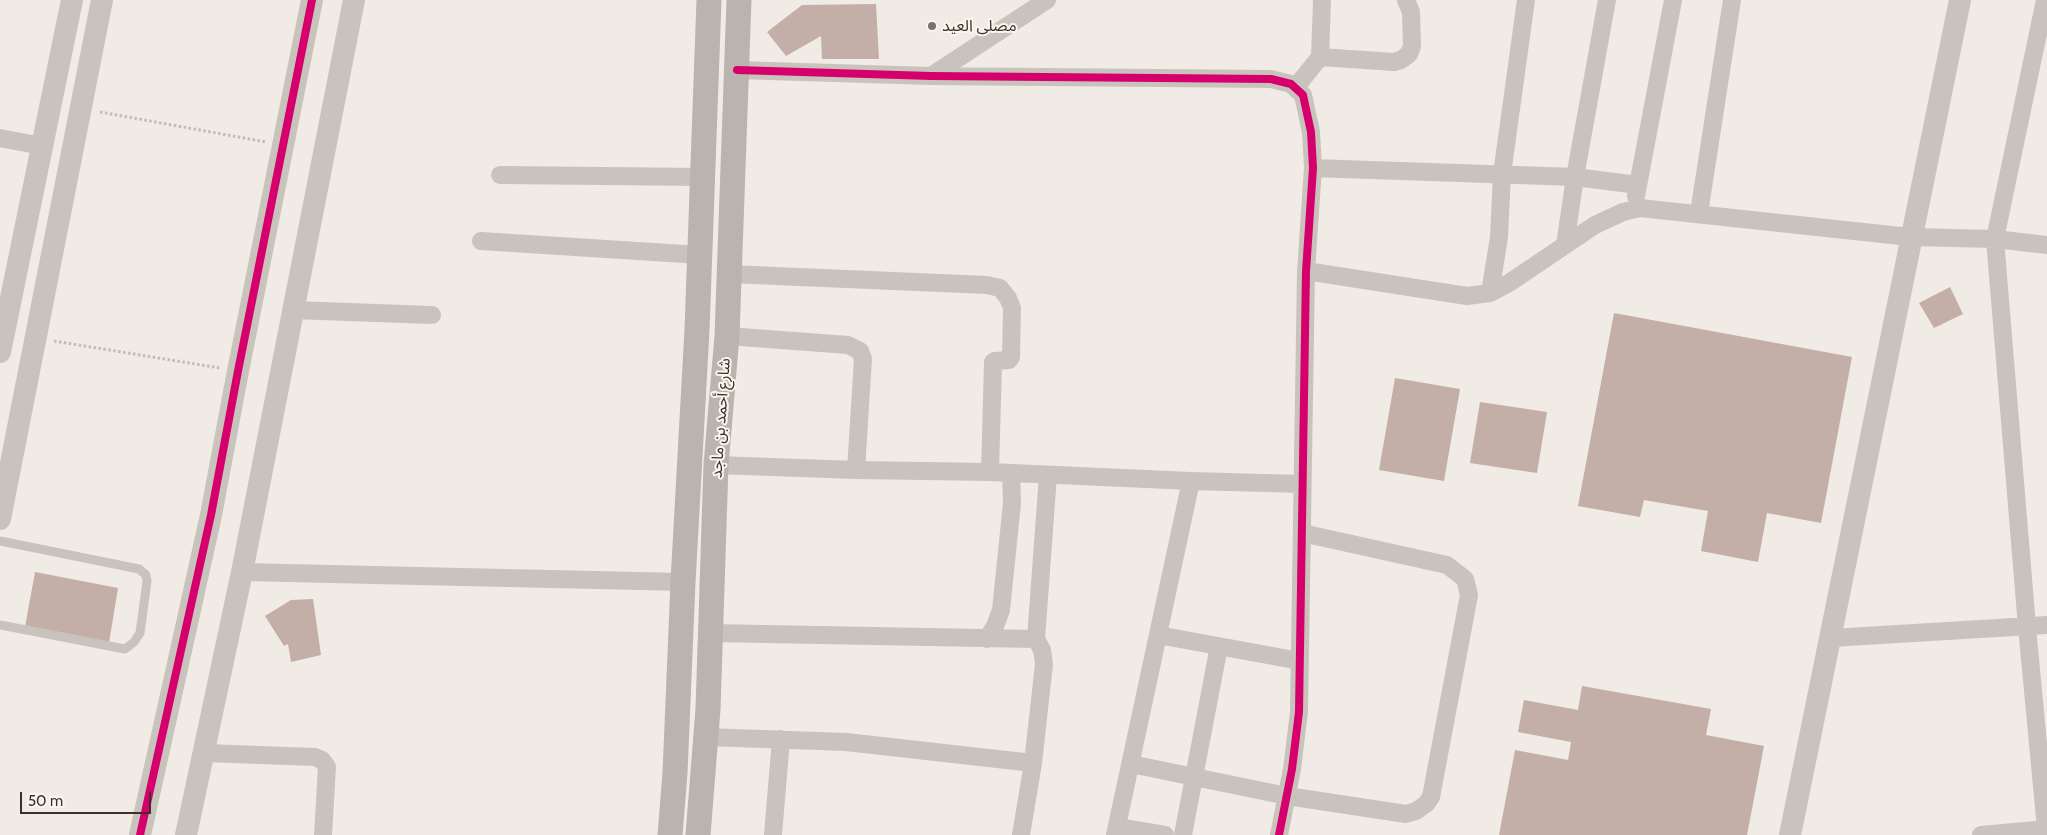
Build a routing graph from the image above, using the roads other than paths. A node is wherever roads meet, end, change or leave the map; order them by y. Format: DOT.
graph roads {
  1 [pos="72,0"];
  2 [pos="102,0"];
  3 [pos="312,0"];
  4 [pos="354,0"];
  5 [pos="709,0"];
  6 [pos="739,0"];
  7 [pos="1047,0"];
  8 [pos="1322,0"];
  9 [pos="1406,0"];
  10 [pos="1526,0"];
  11 [pos="1607,0"];
  12 [pos="1673,0"];
  13 [pos="1732,0"];
  14 [pos="1960,0"];
  15 [pos="2045,0"];
  16 [pos="1320,56"];
  17 [pos="737,70"];
  18 [pos="930,76"];
  19 [pos="1295,88"];
  20 [pos="0,138"];
  21 [pos="42,146"];
  22 [pos="1313,168"];
  23 [pos="1502,174"];
  24 [pos="500,175"];
  25 [pos="703,177"];
  26 [pos="1575,177"];
  27 [pos="1638,185"];
  28 [pos="1634,210"];
  29 [pos="1700,214"];
  30 [pos="1910,237"];
  31 [pos="1995,239"];
  32 [pos="481,241"];
  33 [pos="1565,246"];
  34 [pos="2047,246"];
  35 [pos="700,255"];
  36 [pos="1306,271"];
  37 [pos="729,274"];
  38 [pos="1490,293"];
  39 [pos="293,310"];
  40 [pos="432,315"];
  41 [pos="727,336"];
  42 [pos="1,338"];
  43 [pos="716,465"];
  44 [pos="856,470"];
  45 [pos="990,472"];
  46 [pos="1011,473"];
  47 [pos="1048,475"];
  48 [pos="1191,481"];
  49 [pos="1302,484"];
  50 [pos="0,519"];
  51 [pos="1302,533"];
  52 [pos="0,541"];
  53 [pos="242,572"];
  54 [pos="683,582"];
  55 [pos="0,625"];
  56 [pos="2047,625"];
  57 [pos="2027,627"];
  58 [pos="711,633"];
  59 [pos="1158,635"];
  60 [pos="987,638"];
  61 [pos="1036,638"];
  62 [pos="1831,638"];
  63 [pos="1219,646"];
  64 [pos="1300,661"];
  65 [pos="706,737"];
  66 [pos="781,739"];
  67 [pos="205,753"];
  68 [pos="1033,763"];
  69 [pos="1131,764"];
  70 [pos="1193,776"];
  71 [pos="1287,796"];
  72 [pos="2047,829"];
  73 [pos="1116,831"];
  74 [pos="140,835"];
  75 [pos="186,835"];
  76 [pos="323,835"];
  77 [pos="670,835"];
  78 [pos="698,835"];
  79 [pos="773,835"];
  80 [pos="1021,835"];
  81 [pos="1165,835"];
  82 [pos="1183,835"];
  83 [pos="1279,835"];
  84 [pos="1790,835"];
  85 [pos="1981,835"];
  1 -- 21 [label="street"];
  2 -- 50 [label="street"];
  3 -- 74 [label="street"];
  4 -- 39 [label="street"];
  5 -- 25 [label="main road, شارع أحمد بن ماجد"];
  6 -- 17 [label="main road, شارع أحمد بن ماجد"];
  7 -- 18 [label="street"];
  8 -- 16 [label="street"];
  9 -- 16 [label="street"];
  10 -- 23 [label="street"];
  11 -- 26 [label="street"];
  12 -- 27 [label="street"];
  13 -- 29 [label="street"];
  14 -- 30 [label="street"];
  15 -- 31 [label="street"];
  16 -- 19 [label="street"];
  17 -- 18 [label="street"];
  17 -- 37 [label="main road, شارع أحمد بن ماجد"];
  18 -- 19 [label="street"];
  19 -- 22 [label="street"];
  20 -- 21 [label="street"];
  21 -- 42 [label="street"];
  22 -- 23 [label="street"];
  22 -- 36 [label="street"];
  23 -- 26 [label="street"];
  23 -- 38 [label="street"];
  24 -- 25 [label="street"];
  25 -- 35 [label="main road, شارع أحمد بن ماجد"];
  26 -- 27 [label="street"];
  26 -- 33 [label="street"];
  27 -- 28 [label="street"];
  28 -- 29 [label="street"];
  28 -- 33 [label="street"];
  29 -- 30 [label="street"];
  30 -- 31 [label="street"];
  30 -- 62 [label="street"];
  31 -- 34 [label="street"];
  31 -- 57 [label="street"];
  32 -- 35 [label="street"];
  33 -- 38 [label="street"];
  35 -- 54 [label="main road, شارع أحمد بن ماجد"];
  36 -- 38 [label="street"];
  36 -- 49 [label="street"];
  37 -- 41 [label="main road, شارع أحمد بن ماجد"];
  37 -- 45 [label="street"];
  39 -- 40 [label="street"];
  39 -- 53 [label="street"];
  41 -- 43 [label="main road, شارع أحمد بن ماجد"];
  41 -- 44 [label="street"];
  43 -- 44 [label="street"];
  43 -- 58 [label="main road, شارع أحمد بن ماجد"];
  44 -- 45 [label="street"];
  45 -- 46 [label="street"];
  46 -- 47 [label="street"];
  46 -- 60 [label="street"];
  47 -- 48 [label="street"];
  47 -- 61 [label="street"];
  48 -- 49 [label="street"];
  48 -- 59 [label="street"];
  49 -- 51 [label="street"];
  51 -- 64 [label="street"];
  51 -- 71 [label="street"];
  52 -- 55 [label="lane"];
  53 -- 54 [label="street"];
  53 -- 67 [label="street"];
  54 -- 77 [label="main road, شارع أحمد بن ماجد"];
  56 -- 57 [label="street"];
  57 -- 62 [label="street"];
  57 -- 72 [label="street"];
  58 -- 60 [label="street"];
  58 -- 65 [label="main road, شارع أحمد بن ماجد"];
  59 -- 63 [label="street"];
  59 -- 69 [label="street"];
  60 -- 61 [label="street"];
  61 -- 68 [label="street"];
  62 -- 84 [label="street"];
  63 -- 64 [label="street"];
  63 -- 70 [label="street"];
  64 -- 71 [label="street"];
  65 -- 66 [label="street"];
  65 -- 78 [label="main road, شارع أحمد بن ماجد"];
  66 -- 68 [label="street"];
  66 -- 79 [label="street"];
  67 -- 75 [label="street"];
  67 -- 76 [label="street"];
  68 -- 80 [label="street"];
  69 -- 70 [label="street"];
  69 -- 73 [label="street"];
  70 -- 71 [label="street"];
  70 -- 82 [label="street"];
  71 -- 83 [label="street"];
  72 -- 85 [label="street"];
  73 -- 81 [label="street"];
}
